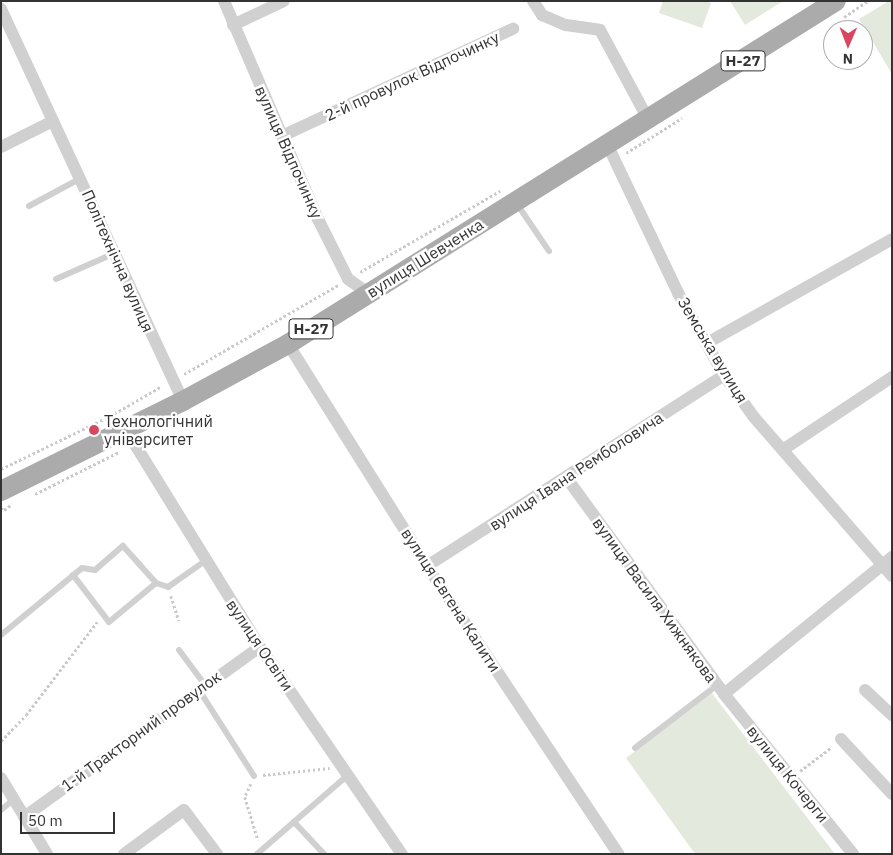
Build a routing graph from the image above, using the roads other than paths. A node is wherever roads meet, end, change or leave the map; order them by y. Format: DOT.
graph roads {
  1 [pos="224,1"];
  2 [pos="284,1"];
  3 [pos="533,1"];
  4 [pos="836,1"];
  5 [pos="1,9"];
  6 [pos="233,26"];
  7 [pos="513,30"];
  8 [pos="53,121"];
  9 [pos="649,121"];
  10 [pos="282,136"];
  11 [pos="608,146"];
  12 [pos="1,147"];
  13 [pos="81,178"];
  14 [pos="512,194"];
  15 [pos="29,206"];
  16 [pos="892,239"];
  17 [pos="549,251"];
  18 [pos="116,252"];
  19 [pos="56,279"];
  20 [pos="368,293"];
  21 [pos="707,343"];
  22 [pos="288,344"];
  23 [pos="724,375"];
  24 [pos="892,377"];
  25 [pos="183,401"];
  26 [pos="126,430"];
  27 [pos="784,449"];
  28 [pos="566,477"];
  29 [pos="1,491"];
  30 [pos="205,561"];
  31 [pos="887,561"];
  32 [pos="427,566"];
  33 [pos="73,575"];
  34 [pos="892,576"];
  35 [pos="156,583"];
  36 [pos="1,635"];
  37 [pos="260,647"];
  38 [pos="178,650"];
  39 [pos="202,687"];
  40 [pos="720,689"];
  41 [pos="865,690"];
  42 [pos="892,715"];
  43 [pos="841,740"];
  44 [pos="634,748"];
  45 [pos="346,770"];
  46 [pos="254,776"];
  47 [pos="1,778"];
  48 [pos="892,794"];
  49 [pos="14,800"];
  50 [pos="1,810"];
  51 [pos="24,817"];
  52 [pos="294,822"];
  53 [pos="259,852"];
  54 [pos="47,854"];
  55 [pos="124,854"];
  56 [pos="218,854"];
  57 [pos="324,854"];
  58 [pos="402,854"];
  59 [pos="618,854"];
  60 [pos="853,854"];
  1 -- 6 [label="street, вулиця Відпочинку"];
  2 -- 6 [label="street"];
  3 -- 9 [label="street"];
  4 -- 9 [label="main road, вулиця Шевченка / Н-27"];
  5 -- 8 [label="street, Політехнічна вулиця"];
  6 -- 10 [label="street, вулиця Відпочинку"];
  7 -- 10 [label="street, 2-й провулок Відпочинку"];
  8 -- 12 [label="street"];
  8 -- 13 [label="street, Політехнічна вулиця"];
  9 -- 11 [label="main road, вулиця Шевченка / Н-27"];
  10 -- 20 [label="street, вулиця Відпочинку"];
  11 -- 14 [label="main road, вулиця Шевченка / Н-27"];
  11 -- 21 [label="street, Земська вулиця"];
  13 -- 15 [label="lane"];
  13 -- 18 [label="street, Політехнічна вулиця"];
  14 -- 17 [label="lane"];
  14 -- 20 [label="main road, вулиця Шевченка / Н-27"];
  16 -- 21 [label="street"];
  18 -- 19 [label="lane"];
  18 -- 25 [label="street, Політехнічна вулиця"];
  20 -- 22 [label="main road, вулиця Шевченка / Н-27"];
  21 -- 23 [label="street, Земська вулиця"];
  22 -- 25 [label="main road, вулиця Шевченка / Н-27"];
  22 -- 32 [label="street, вулиця Євгена Калити"];
  23 -- 27 [label="street, Земська вулиця"];
  23 -- 28 [label="street, вулиця Івана Ремболовича"];
  24 -- 27 [label="street"];
  25 -- 26 [label="main road, вулиця Шевченка / Н-27"];
  26 -- 29 [label="main road, вулиця Шевченка / Н-27"];
  26 -- 30 [label="street, вулиця Освіти"];
  27 -- 31 [label="street, Земська вулиця"];
  28 -- 32 [label="street, вулиця Івана Ремболовича"];
  28 -- 40 [label="street, вулиця Василя Хижнякова"];
  30 -- 35 [label="lane"];
  30 -- 37 [label="street, вулиця Освіти"];
  31 -- 34 [label="street, Земська вулиця"];
  31 -- 40 [label="street, вулиця Василя Хижнякова"];
  32 -- 59 [label="street, вулиця Євгена Калити"];
  33 -- 35 [label="lane"];
  33 -- 35 [label="lane"];
  33 -- 36 [label="lane"];
  37 -- 39 [label="street, 1-й Тракторний провулок"];
  37 -- 45 [label="street, вулиця Освіти"];
  38 -- 39 [label="lane"];
  39 -- 46 [label="lane"];
  39 -- 51 [label="street, 1-й Тракторний провулок"];
  40 -- 44 [label="lane"];
  40 -- 60 [label="street, вулиця Кочерги"];
  41 -- 42 [label="street"];
  43 -- 48 [label="street"];
  45 -- 52 [label="lane"];
  45 -- 58 [label="street, вулиця Освіти"];
  47 -- 49 [label="street"];
  49 -- 50 [label="lane"];
  49 -- 51 [label="street"];
  51 -- 54 [label="street"];
  52 -- 53 [label="lane"];
  52 -- 57 [label="lane"];
  55 -- 56 [label="street"];
}
